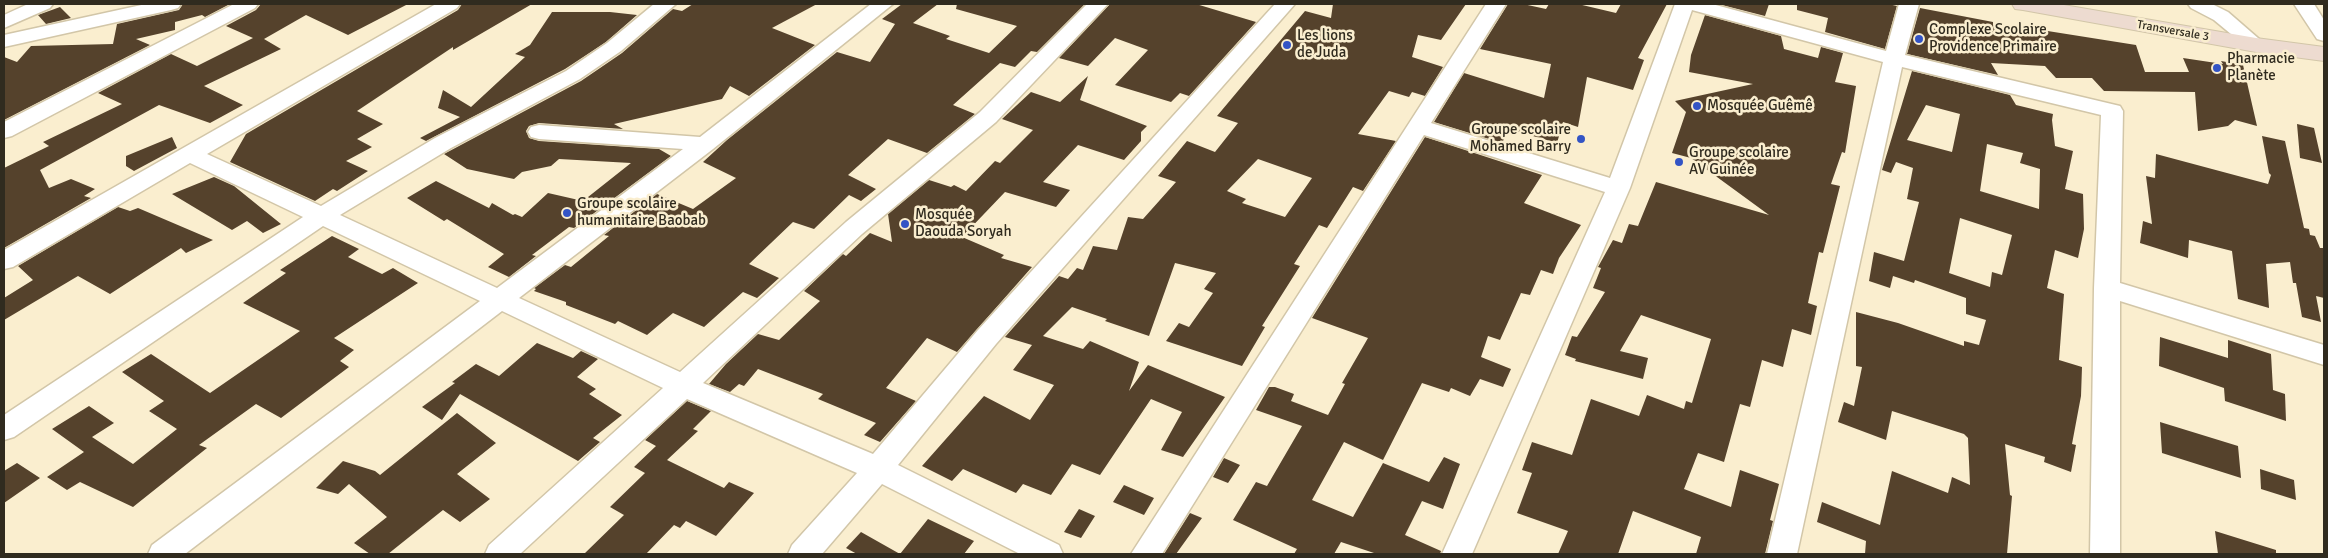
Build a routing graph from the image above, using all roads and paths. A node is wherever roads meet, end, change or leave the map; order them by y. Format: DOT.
graph roads {
  1 [pos="43,4"];
  2 [pos="171,4"];
  3 [pos="248,4"];
  4 [pos="450,4"];
  5 [pos="666,4"];
  6 [pos="884,4"];
  7 [pos="1098,4"];
  8 [pos="1284,4"];
  9 [pos="1496,4"];
  10 [pos="1685,4"];
  11 [pos="1691,4"];
  12 [pos="1909,4"];
  13 [pos="2023,4"];
  14 [pos="2198,4"];
  15 [pos="2304,4"];
  16 [pos="4,22"];
  17 [pos="2324,35"];
  18 [pos="4,41"];
  19 [pos="2256,45"];
  20 [pos="2324,54"];
  21 [pos="1894,59"];
  22 [pos="1418,126"];
  23 [pos="4,131"];
  24 [pos="538,132"];
  25 [pos="705,144"];
  26 [pos="191,154"];
  27 [pos="1618,188"];
  28 [pos="322,216"];
  29 [pos="4,261"];
  30 [pos="2107,288"];
  31 [pos="501,300"];
  32 [pos="2324,354"];
  33 [pos="684,386"];
  34 [pos="4,428"];
  35 [pos="878,469"];
  36 [pos="163,554"];
  37 [pos="500,554"];
  38 [pos="803,554"];
  39 [pos="1048,554"];
  40 [pos="1146,554"];
  41 [pos="1457,554"];
  42 [pos="1782,554"];
  43 [pos="2105,554"];
  1 -- 16 [label="street"];
  2 -- 18 [label="street"];
  3 -- 23 [label="street"];
  4 -- 26 [label="street"];
  5 -- 28 [label="street"];
  6 -- 25 [label="street"];
  7 -- 33 [label="street"];
  8 -- 35 [label="street"];
  9 -- 22 [label="street"];
  10 -- 27 [label="street"];
  11 -- 21 [label="street"];
  12 -- 21 [label="street"];
  13 -- 19 [label="main road, Transversale 3"];
  14 -- 19 [label="street"];
  15 -- 17 [label="street"];
  19 -- 20 [label="main road, Transversale 3"];
  21 -- 30 [label="street"];
  21 -- 42 [label="street"];
  22 -- 27 [label="street"];
  22 -- 40 [label="street"];
  24 -- 25 [label="street"];
  25 -- 31 [label="street"];
  26 -- 28 [label="street"];
  26 -- 29 [label="street"];
  27 -- 41 [label="street"];
  28 -- 31 [label="street"];
  28 -- 34 [label="street"];
  30 -- 32 [label="street"];
  30 -- 43 [label="street"];
  31 -- 33 [label="street"];
  31 -- 36 [label="street"];
  33 -- 35 [label="street"];
  33 -- 37 [label="street"];
  35 -- 38 [label="street"];
  35 -- 39 [label="street"];
}
